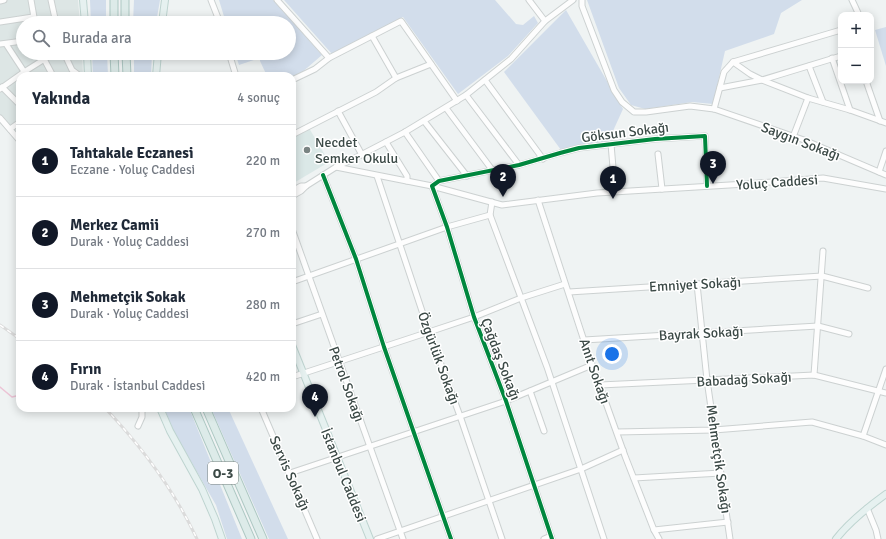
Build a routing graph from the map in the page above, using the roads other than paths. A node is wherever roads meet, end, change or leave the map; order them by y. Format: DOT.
graph roads {
  1 [pos="4,0"];
  2 [pos="31,0"];
  3 [pos="51,0"];
  4 [pos="83,0"];
  5 [pos="114,0"];
  6 [pos="125,0"];
  7 [pos="165,0"];
  8 [pos="211,0"];
  9 [pos="277,0"];
  10 [pos="529,0"];
  11 [pos="582,0"];
  12 [pos="859,0"];
  13 [pos="0,1"];
  14 [pos="570,1"];
  15 [pos="852,1"];
  16 [pos="857,12"];
  17 [pos="33,16"];
  18 [pos="54,16"];
  19 [pos="84,16"];
  20 [pos="114,16"];
  21 [pos="125,16"];
  22 [pos="163,16"];
  23 [pos="217,16"];
  24 [pos="292,16"];
  25 [pos="16,20"];
  26 [pos="296,21"];
  27 [pos="545,21"];
  28 [pos="0,22"];
  29 [pos="838,31"];
  30 [pos="372,36"];
  31 [pos="16,42"];
  32 [pos="3,44"];
  33 [pos="838,57"];
  34 [pos="330,58"];
  35 [pos="832,58"];
  36 [pos="44,60"];
  37 [pos="67,60"];
  38 [pos="87,60"];
  39 [pos="114,60"];
  40 [pos="126,60"];
  41 [pos="157,60"];
  42 [pos="231,60"];
  43 [pos="733,62"];
  44 [pos="431,64"];
  45 [pos="809,66"];
  46 [pos="24,72"];
  47 [pos="28,72"];
  48 [pos="51,72"];
  49 [pos="75,72"];
  50 [pos="88,72"];
  51 [pos="115,72"];
  52 [pos="127,72"];
  53 [pos="156,72"];
  54 [pos="235,72"];
  55 [pos="296,78"];
  56 [pos="396,78"];
  57 [pos="16,79"];
  58 [pos="0,80"];
  59 [pos="485,80"];
  60 [pos="762,80"];
  61 [pos="867,84"];
  62 [pos="2,87"];
  63 [pos="720,88"];
  64 [pos="466,95"];
  65 [pos="808,98"];
  66 [pos="16,101"];
  67 [pos="457,101"];
  68 [pos="823,102"];
  69 [pos="446,108"];
  70 [pos="714,109"];
  71 [pos="850,110"];
  72 [pos="338,111"];
  73 [pos="0,118"];
  74 [pos="424,121"];
  75 [pos="880,121"];
  76 [pos="886,123"];
  77 [pos="16,125"];
  78 [pos="10,129"];
  79 [pos="405,132"];
  80 [pos="296,133"];
  81 [pos="16,136"];
  82 [pos="793,137"];
  83 [pos="386,142"];
  84 [pos="611,144"];
  85 [pos="886,151"];
  86 [pos="658,154"];
  87 [pos="362,155"];
  88 [pos="543,159"];
  89 [pos="519,165"];
  90 [pos="336,167"];
  91 [pos="493,171"];
  92 [pos="879,172"];
  93 [pos="323,175"];
  94 [pos="886,175"];
  95 [pos="378,176"];
  96 [pos="467,176"];
  97 [pos="407,181"];
  98 [pos="439,181"];
  99 [pos="306,186"];
  100 [pos="432,186"];
  101 [pos="707,186"];
  102 [pos="296,188"];
  103 [pos="662,188"];
  104 [pos="886,189"];
  105 [pos="615,191"];
  106 [pos="296,194"];
  107 [pos="538,200"];
  108 [pos="492,202"];
  109 [pos="490,215"];
  110 [pos="447,227"];
  111 [pos="296,240"];
  112 [pos="401,244"];
  113 [pos="823,251"];
  114 [pos="356,259"];
  115 [pos="309,276"];
  116 [pos="822,276"];
  117 [pos="296,281"];
  118 [pos="566,284"];
  119 [pos="697,284"];
  120 [pos="868,288"];
  121 [pos="569,292"];
  122 [pos="521,298"];
  123 [pos="322,314"];
  124 [pos="474,317"];
  125 [pos="296,323"];
  126 [pos="818,326"];
  127 [pos="429,332"];
  128 [pos="702,333"];
  129 [pos="849,334"];
  130 [pos="584,340"];
  131 [pos="384,347"];
  132 [pos="296,356"];
  133 [pos="339,361"];
  134 [pos="592,365"];
  135 [pos="886,369"];
  136 [pos="303,374"];
  137 [pos="814,375"];
  138 [pos="296,376"];
  139 [pos="707,380"];
  140 [pos="552,382"];
  141 [pos="600,385"];
  142 [pos="879,390"];
  143 [pos="530,391"];
  144 [pos="886,393"];
  145 [pos="506,401"];
  146 [pos="142,412"];
  147 [pos="162,412"];
  148 [pos="196,412"];
  149 [pos="208,412"];
  150 [pos="263,412"];
  151 [pos="460,416"];
  152 [pos="138,426"];
  153 [pos="714,430"];
  154 [pos="544,431"];
  155 [pos="414,432"];
  156 [pos="616,432"];
  157 [pos="863,436"];
  158 [pos="886,445"];
  159 [pos="370,446"];
  160 [pos="623,450"];
  161 [pos="337,457"];
  162 [pos="581,469"];
  163 [pos="290,473"];
  164 [pos="721,473"];
  165 [pos="634,478"];
  166 [pos="534,485"];
  167 [pos="886,494"];
  168 [pos="489,500"];
  169 [pos="867,508"];
  170 [pos="443,516"];
  171 [pos="728,522"];
  172 [pos="654,530"];
  173 [pos="400,531"];
  174 [pos="552,538"];
  175 [pos="222,539"];
  176 [pos="251,539"];
  177 [pos="263,539"];
  178 [pos="317,539"];
  179 [pos="370,539"];
  180 [pos="377,539"];
  181 [pos="402,539"];
  182 [pos="451,539"];
  183 [pos="502,539"];
  184 [pos="544,539"];
  185 [pos="604,539"];
  186 [pos="659,539"];
  187 [pos="730,539"];
  188 [pos="836,539"];
  189 [pos="878,539"];
  1 -- 13 [label="street"];
  2 -- 17 [label="street"];
  3 -- 18 [label="street"];
  4 -- 19 [label="main road"];
  5 -- 20 [label="highway"];
  6 -- 21 [label="highway"];
  7 -- 22 [label="main road"];
  8 -- 23 [label="street"];
  9 -- 24 [label="street"];
  10 -- 27 [label="street"];
  11 -- 70 [label="street, Saygın Sokağı"];
  12 -- 15 [label="street"];
  14 -- 27 [label="street"];
  15 -- 16 [label="street"];
  25 -- 28 [label="street"];
  26 -- 34 [label="street"];
  27 -- 59 [label="street"];
  29 -- 43 [label="street"];
  30 -- 34 [label="street"];
  30 -- 44 [label="street"];
  30 -- 56 [label="street"];
  31 -- 32 [label="street"];
  32 -- 46 [label="street"];
  33 -- 35 [label="street"];
  34 -- 55 [label="street"];
  35 -- 45 [label="street"];
  35 -- 71 [label="street"];
  36 -- 47 [label="street"];
  36 -- 48 [label="street"];
  37 -- 49 [label="street"];
  38 -- 50 [label="main road"];
  39 -- 51 [label="highway"];
  40 -- 52 [label="highway"];
  41 -- 53 [label="main road"];
  42 -- 54 [label="street"];
  43 -- 60 [label="street"];
  43 -- 63 [label="street"];
  44 -- 56 [label="street"];
  44 -- 67 [label="street"];
  45 -- 60 [label="street"];
  45 -- 68 [label="street"];
  56 -- 72 [label="street"];
  57 -- 62 [label="street"];
  58 -- 62 [label="street"];
  59 -- 64 [label="street"];
  59 -- 88 [label="street"];
  60 -- 63 [label="street"];
  60 -- 65 [label="street"];
  61 -- 75 [label="street"];
  62 -- 66 [label="street"];
  63 -- 70 [label="street"];
  64 -- 67 [label="street"];
  64 -- 89 [label="street"];
  65 -- 68 [label="street"];
  65 -- 82 [label="street"];
  67 -- 69 [label="street"];
  68 -- 71 [label="street"];
  69 -- 74 [label="street"];
  69 -- 91 [label="street"];
  70 -- 82 [label="street, Saygın Sokağı"];
  71 -- 75 [label="street"];
  72 -- 80 [label="street"];
  72 -- 87 [label="street"];
  73 -- 78 [label="street"];
  74 -- 79 [label="street"];
  74 -- 96 [label="street"];
  75 -- 76 [label="street"];
  77 -- 78 [label="street"];
  78 -- 81 [label="street"];
  79 -- 83 [label="street"];
  79 -- 98 [label="street"];
  82 -- 92 [label="street, Saygın Sokağı"];
  83 -- 87 [label="street"];
  83 -- 97 [label="street"];
  84 -- 88 [label="street, Göksun Sokağı"];
  84 -- 101 [label="street, Göksun Sokağı"];
  84 -- 105 [label="street"];
  85 -- 92 [label="street"];
  86 -- 103 [label="street"];
  87 -- 90 [label="street"];
  88 -- 89 [label="street, Göksun Sokağı"];
  89 -- 91 [label="street, Göksun Sokağı"];
  90 -- 93 [label="street"];
  90 -- 95 [label="street, Yoluç Caddesi"];
  91 -- 96 [label="street, Göksun Sokağı"];
  92 -- 94 [label="street, Saygın Sokağı"];
  93 -- 99 [label="street"];
  93 -- 114 [label="street"];
  95 -- 97 [label="street, Yoluç Caddesi"];
  95 -- 112 [label="street, Özgürlük Sokağı"];
  96 -- 98 [label="street, Göksun Sokağı"];
  97 -- 100 [label="street, Yoluç Caddesi"];
  98 -- 100 [label="street, Göksun Sokağı"];
  99 -- 102 [label="street"];
  99 -- 106 [label="street"];
  100 -- 108 [label="street, Yoluç Caddesi"];
  100 -- 110 [label="street, Çağdaş Sokağı"];
  101 -- 103 [label="street, Yoluç Caddesi"];
  101 -- 104 [label="street, Yoluç Caddesi"];
  103 -- 105 [label="street, Yoluç Caddesi"];
  105 -- 107 [label="street, Yoluç Caddesi"];
  107 -- 108 [label="street, Yoluç Caddesi"];
  107 -- 118 [label="street, Anıt Sokağı"];
  108 -- 109 [label="street"];
  109 -- 110 [label="street"];
  109 -- 122 [label="street"];
  110 -- 112 [label="street"];
  110 -- 124 [label="street, Çağdaş Sokağı"];
  111 -- 115 [label="street, Petrol Sokağı"];
  112 -- 114 [label="street"];
  112 -- 127 [label="street, Özgürlük Sokağı"];
  113 -- 116 [label="street"];
  114 -- 115 [label="street"];
  114 -- 131 [label="street"];
  115 -- 117 [label="street"];
  115 -- 123 [label="street, Petrol Sokağı"];
  116 -- 119 [label="street, Emniyet Sokağı"];
  116 -- 120 [label="street, Emniyet Sokağı"];
  116 -- 126 [label="street"];
  118 -- 121 [label="street, Anıt Sokağı"];
  118 -- 122 [label="street"];
  119 -- 121 [label="street, Emniyet Sokağı"];
  119 -- 128 [label="street, Mehmetçik Sokağı"];
  121 -- 130 [label="street, Anıt Sokağı"];
  122 -- 124 [label="street"];
  122 -- 140 [label="street"];
  123 -- 125 [label="street"];
  123 -- 133 [label="street, Petrol Sokağı"];
  124 -- 127 [label="street"];
  124 -- 145 [label="street, Çağdaş Sokağı"];
  126 -- 128 [label="street, Bayrak Sokağı"];
  126 -- 129 [label="street, Bayrak Sokağı"];
  126 -- 137 [label="street"];
  127 -- 131 [label="street"];
  127 -- 151 [label="street, Özgürlük Sokağı"];
  128 -- 130 [label="street, Bayrak Sokağı"];
  128 -- 139 [label="street, Mehmetçik Sokağı"];
  130 -- 134 [label="street, Anıt Sokağı"];
  131 -- 133 [label="street"];
  131 -- 155 [label="street"];
  132 -- 136 [label="main road, İstanbul Caddesi"];
  133 -- 136 [label="street"];
  133 -- 159 [label="street, Petrol Sokağı"];
  134 -- 140 [label="street"];
  134 -- 141 [label="street, Anıt Sokağı"];
  135 -- 142 [label="street"];
  136 -- 138 [label="street"];
  136 -- 161 [label="main road, İstanbul Caddesi"];
  137 -- 139 [label="street, Babadağ Sokağı"];
  137 -- 142 [label="street, Babadağ Sokağı"];
  139 -- 141 [label="street, Babadağ Sokağı"];
  139 -- 153 [label="street, Mehmetçik Sokağı"];
  140 -- 143 [label="street"];
  140 -- 162 [label="street"];
  141 -- 156 [label="street, Anıt Sokağı"];
  142 -- 144 [label="street, Babadağ Sokağı"];
  142 -- 157 [label="street"];
  143 -- 145 [label="street"];
  143 -- 154 [label="street"];
  145 -- 151 [label="street"];
  145 -- 166 [label="street, Çağdaş Sokağı"];
  146 -- 152 [label="street"];
  147 -- 175 [label="main road"];
  148 -- 176 [label="highway, O-3"];
  149 -- 177 [label="highway, O-3"];
  150 -- 163 [label="street, Servis Sokağı"];
  151 -- 155 [label="street"];
  151 -- 168 [label="street, Özgürlük Sokağı"];
  153 -- 156 [label="street"];
  153 -- 157 [label="street"];
  153 -- 164 [label="street, Mehmetçik Sokağı"];
  155 -- 159 [label="street"];
  155 -- 170 [label="street"];
  156 -- 160 [label="street, Anıt Sokağı"];
  157 -- 158 [label="street"];
  159 -- 161 [label="street"];
  159 -- 173 [label="street, Petrol Sokağı"];
  160 -- 162 [label="street"];
  160 -- 165 [label="street, Anıt Sokağı"];
  161 -- 163 [label="street"];
  161 -- 179 [label="main road, İstanbul Caddesi"];
  162 -- 166 [label="street"];
  162 -- 185 [label="street"];
  163 -- 178 [label="street, Servis Sokağı"];
  164 -- 165 [label="street"];
  164 -- 171 [label="street, Mehmetçik Sokağı"];
  165 -- 172 [label="street, Anıt Sokağı"];
  166 -- 168 [label="street"];
  166 -- 174 [label="street, Çağdaş Sokağı"];
  167 -- 169 [label="main road"];
  168 -- 170 [label="street"];
  168 -- 183 [label="street, Özgürlük Sokağı"];
  169 -- 188 [label="main road"];
  169 -- 189 [label="street"];
  170 -- 173 [label="street"];
  170 -- 182 [label="street"];
  171 -- 172 [label="street"];
  171 -- 187 [label="street, Mehmetçik Sokağı"];
  172 -- 186 [label="street, Anıt Sokağı"];
  173 -- 180 [label="street"];
  173 -- 181 [label="street, Petrol Sokağı"];
  174 -- 184 [label="street"];
}
